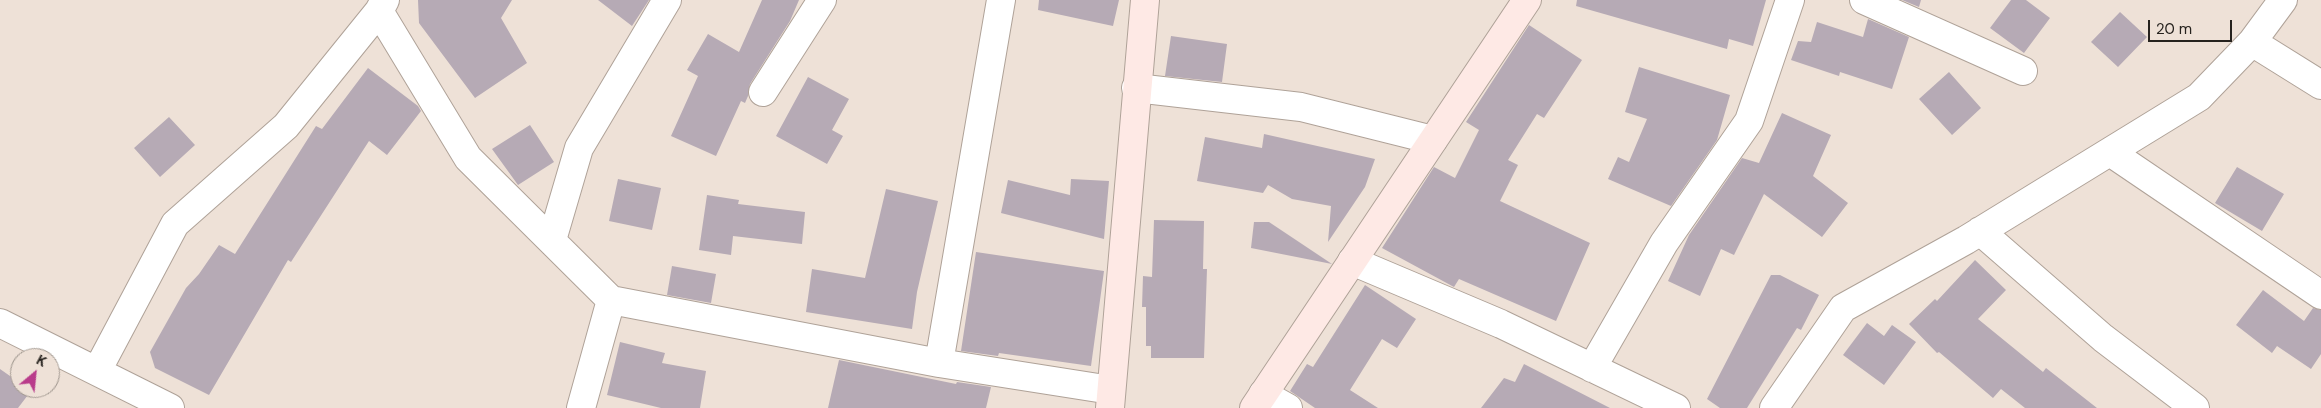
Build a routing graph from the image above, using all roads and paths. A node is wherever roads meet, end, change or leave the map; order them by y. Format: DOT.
graph roads {
  1 [pos="667,0"];
  2 [pos="822,0"];
  3 [pos="1001,0"];
  4 [pos="1145,0"];
  5 [pos="1527,0"];
  6 [pos="1790,0"];
  7 [pos="1864,0"];
  8 [pos="2283,0"];
  9 [pos="382,5"];
  10 [pos="2252,42"];
  11 [pos="2024,71"];
  12 [pos="2321,85"];
  13 [pos="1136,88"];
  14 [pos="763,92"];
  15 [pos="1433,140"];
  16 [pos="2110,152"];
  17 [pos="1980,231"];
  18 [pos="552,240"];
  19 [pos="1352,261"];
  20 [pos="2321,295"];
  21 [pos="611,300"];
  22 [pos="0,323"];
  23 [pos="939,363"];
  24 [pos="1592,368"];
  25 [pos="97,371"];
  26 [pos="1110,399"];
  27 [pos="1258,401"];
  28 [pos="170,408"];
  29 [pos="581,408"];
  30 [pos="1288,408"];
  31 [pos="1676,408"];
  32 [pos="1774,408"];
  33 [pos="2195,408"];
  1 -- 18 [label="street"];
  2 -- 14 [label="street"];
  3 -- 23 [label="street"];
  4 -- 13 [label="street"];
  5 -- 15 [label="street"];
  6 -- 24 [label="street"];
  7 -- 11 [label="street"];
  8 -- 10 [label="street"];
  9 -- 18 [label="street"];
  9 -- 25 [label="street"];
  10 -- 12 [label="street"];
  10 -- 16 [label="street"];
  13 -- 15 [label="street"];
  13 -- 26 [label="street"];
  15 -- 19 [label="street"];
  16 -- 17 [label="street"];
  16 -- 20 [label="street"];
  17 -- 32 [label="street"];
  17 -- 33 [label="street"];
  18 -- 21 [label="street"];
  19 -- 24 [label="street"];
  19 -- 27 [label="street"];
  21 -- 23 [label="street"];
  21 -- 29 [label="street"];
  22 -- 25 [label="street"];
  23 -- 26 [label="street"];
  24 -- 31 [label="street"];
  25 -- 28 [label="street"];
  27 -- 30 [label="street"];
}
